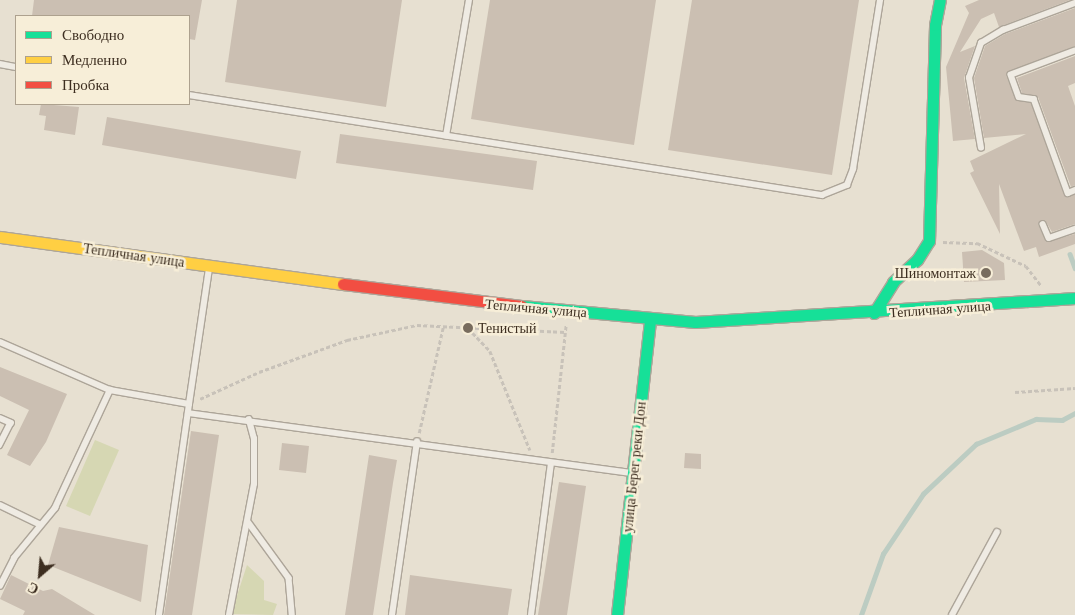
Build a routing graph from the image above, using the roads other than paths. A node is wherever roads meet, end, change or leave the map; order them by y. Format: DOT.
graph roads {
  1 [pos="469,0"];
  2 [pos="880,0"];
  3 [pos="940,0"];
  4 [pos="1075,3"];
  5 [pos="1075,51"];
  6 [pos="0,64"];
  7 [pos="15,67"];
  8 [pos="190,95"];
  9 [pos="446,136"];
  10 [pos="981,148"];
  11 [pos="1075,190"];
  12 [pos="1043,224"];
  13 [pos="1075,229"];
  14 [pos="0,237"];
  15 [pos="209,266"];
  16 [pos="1075,298"];
  17 [pos="874,314"];
  18 [pos="650,319"];
  19 [pos="0,342"];
  20 [pos="110,390"];
  21 [pos="189,404"];
  22 [pos="188,413"];
  23 [pos="0,418"];
  24 [pos="249,420"];
  25 [pos="417,442"];
  26 [pos="0,446"];
  27 [pos="551,463"];
  28 [pos="634,474"];
  29 [pos="0,505"];
  30 [pos="249,522"];
  31 [pos="39,524"];
  32 [pos="997,532"];
  33 [pos="0,586"];
  34 [pos="159,615"];
  35 [pos="229,615"];
  36 [pos="292,615"];
  37 [pos="392,615"];
  38 [pos="530,615"];
  39 [pos="617,615"];
  40 [pos="952,615"];
  1 -- 9 [label="lane"];
  2 -- 9 [label="lane"];
  3 -- 17 [label="street"];
  4 -- 10 [label="lane"];
  5 -- 11 [label="lane"];
  6 -- 7 [label="lane"];
  8 -- 9 [label="lane"];
  12 -- 13 [label="lane"];
  14 -- 15 [label="street, Тепличная улица"];
  15 -- 18 [label="street, Тепличная улица"];
  15 -- 21 [label="lane"];
  16 -- 17 [label="street, Тепличная улица"];
  17 -- 18 [label="street, Тепличная улица"];
  18 -- 28 [label="street, улица Берег реки Дон"];
  19 -- 20 [label="lane"];
  20 -- 21 [label="lane"];
  20 -- 31 [label="lane"];
  21 -- 22 [label="lane"];
  22 -- 24 [label="lane"];
  22 -- 34 [label="lane"];
  23 -- 26 [label="lane"];
  24 -- 25 [label="lane"];
  24 -- 30 [label="lane"];
  25 -- 27 [label="lane"];
  25 -- 37 [label="lane"];
  27 -- 28 [label="lane"];
  27 -- 38 [label="lane"];
  28 -- 39 [label="street, улица Берег реки Дон"];
  29 -- 31 [label="lane"];
  30 -- 35 [label="lane"];
  30 -- 36 [label="lane"];
  31 -- 33 [label="lane"];
  32 -- 40 [label="lane"];
}
